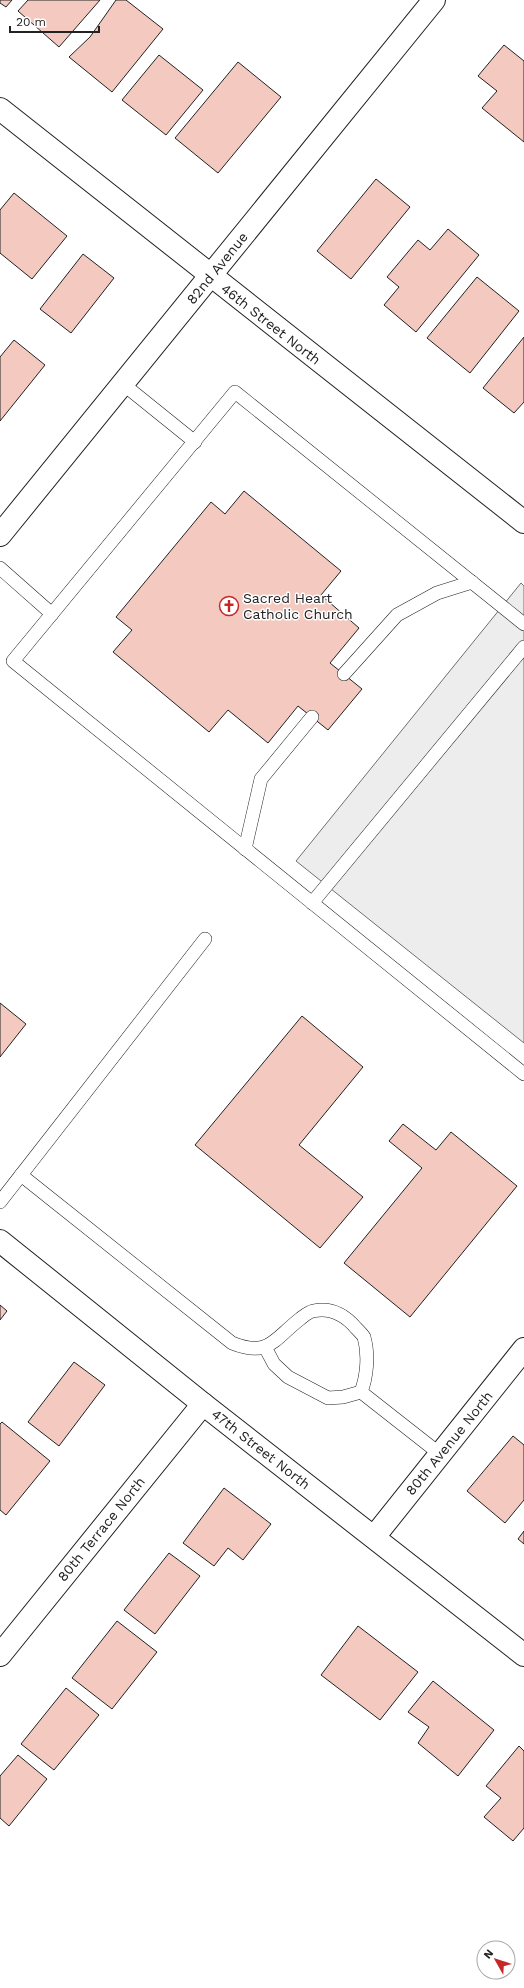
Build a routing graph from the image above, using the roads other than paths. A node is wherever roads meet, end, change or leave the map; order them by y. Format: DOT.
graph roads {
  1 [pos="434,0"];
  2 [pos="0,109"];
  3 [pos="210,276"];
  4 [pos="123,384"];
  5 [pos="195,442"];
  6 [pos="524,522"];
  7 [pos="0,535"];
  8 [pos="0,568"];
  9 [pos="472,582"];
  10 [pos="52,614"];
  11 [pos="524,624"];
  12 [pos="524,647"];
  13 [pos="344,674"];
  14 [pos="312,717"];
  15 [pos="245,849"];
  16 [pos="312,903"];
  17 [pos="205,939"];
  18 [pos="524,1074"];
  19 [pos="21,1175"];
  20 [pos="0,1202"];
  21 [pos="0,1241"];
  22 [pos="265,1347"];
  23 [pos="524,1349"];
  24 [pos="361,1392"];
  25 [pos="203,1404"];
  26 [pos="440,1454"];
  27 [pos="374,1537"];
  28 [pos="0,1655"];
  29 [pos="524,1655"];
  1 -- 3 [label="street, 82nd Avenue"];
  2 -- 3 [label="street, 46th Street North"];
  3 -- 4 [label="street, 82nd Avenue"];
  3 -- 6 [label="street, 46th Street North"];
  4 -- 5 [label="lane"];
  4 -- 7 [label="street, 82nd Avenue"];
  5 -- 9 [label="lane"];
  5 -- 10 [label="lane"];
  8 -- 10 [label="lane"];
  9 -- 11 [label="lane"];
  9 -- 13 [label="lane"];
  10 -- 15 [label="lane"];
  12 -- 16 [label="lane"];
  14 -- 15 [label="lane"];
  15 -- 16 [label="lane"];
  16 -- 18 [label="lane"];
  17 -- 19 [label="lane"];
  19 -- 20 [label="lane"];
  19 -- 22 [label="lane"];
  21 -- 25 [label="street, 47th Street North"];
  22 -- 24 [label="lane"];
  22 -- 24 [label="lane"];
  23 -- 26 [label="street, 80th Avenue North"];
  24 -- 26 [label="lane"];
  25 -- 27 [label="street, 47th Street North"];
  25 -- 28 [label="street, 80th Terrace North"];
  26 -- 27 [label="street, 80th Avenue North"];
  27 -- 29 [label="street, 47th Street North"];
}
